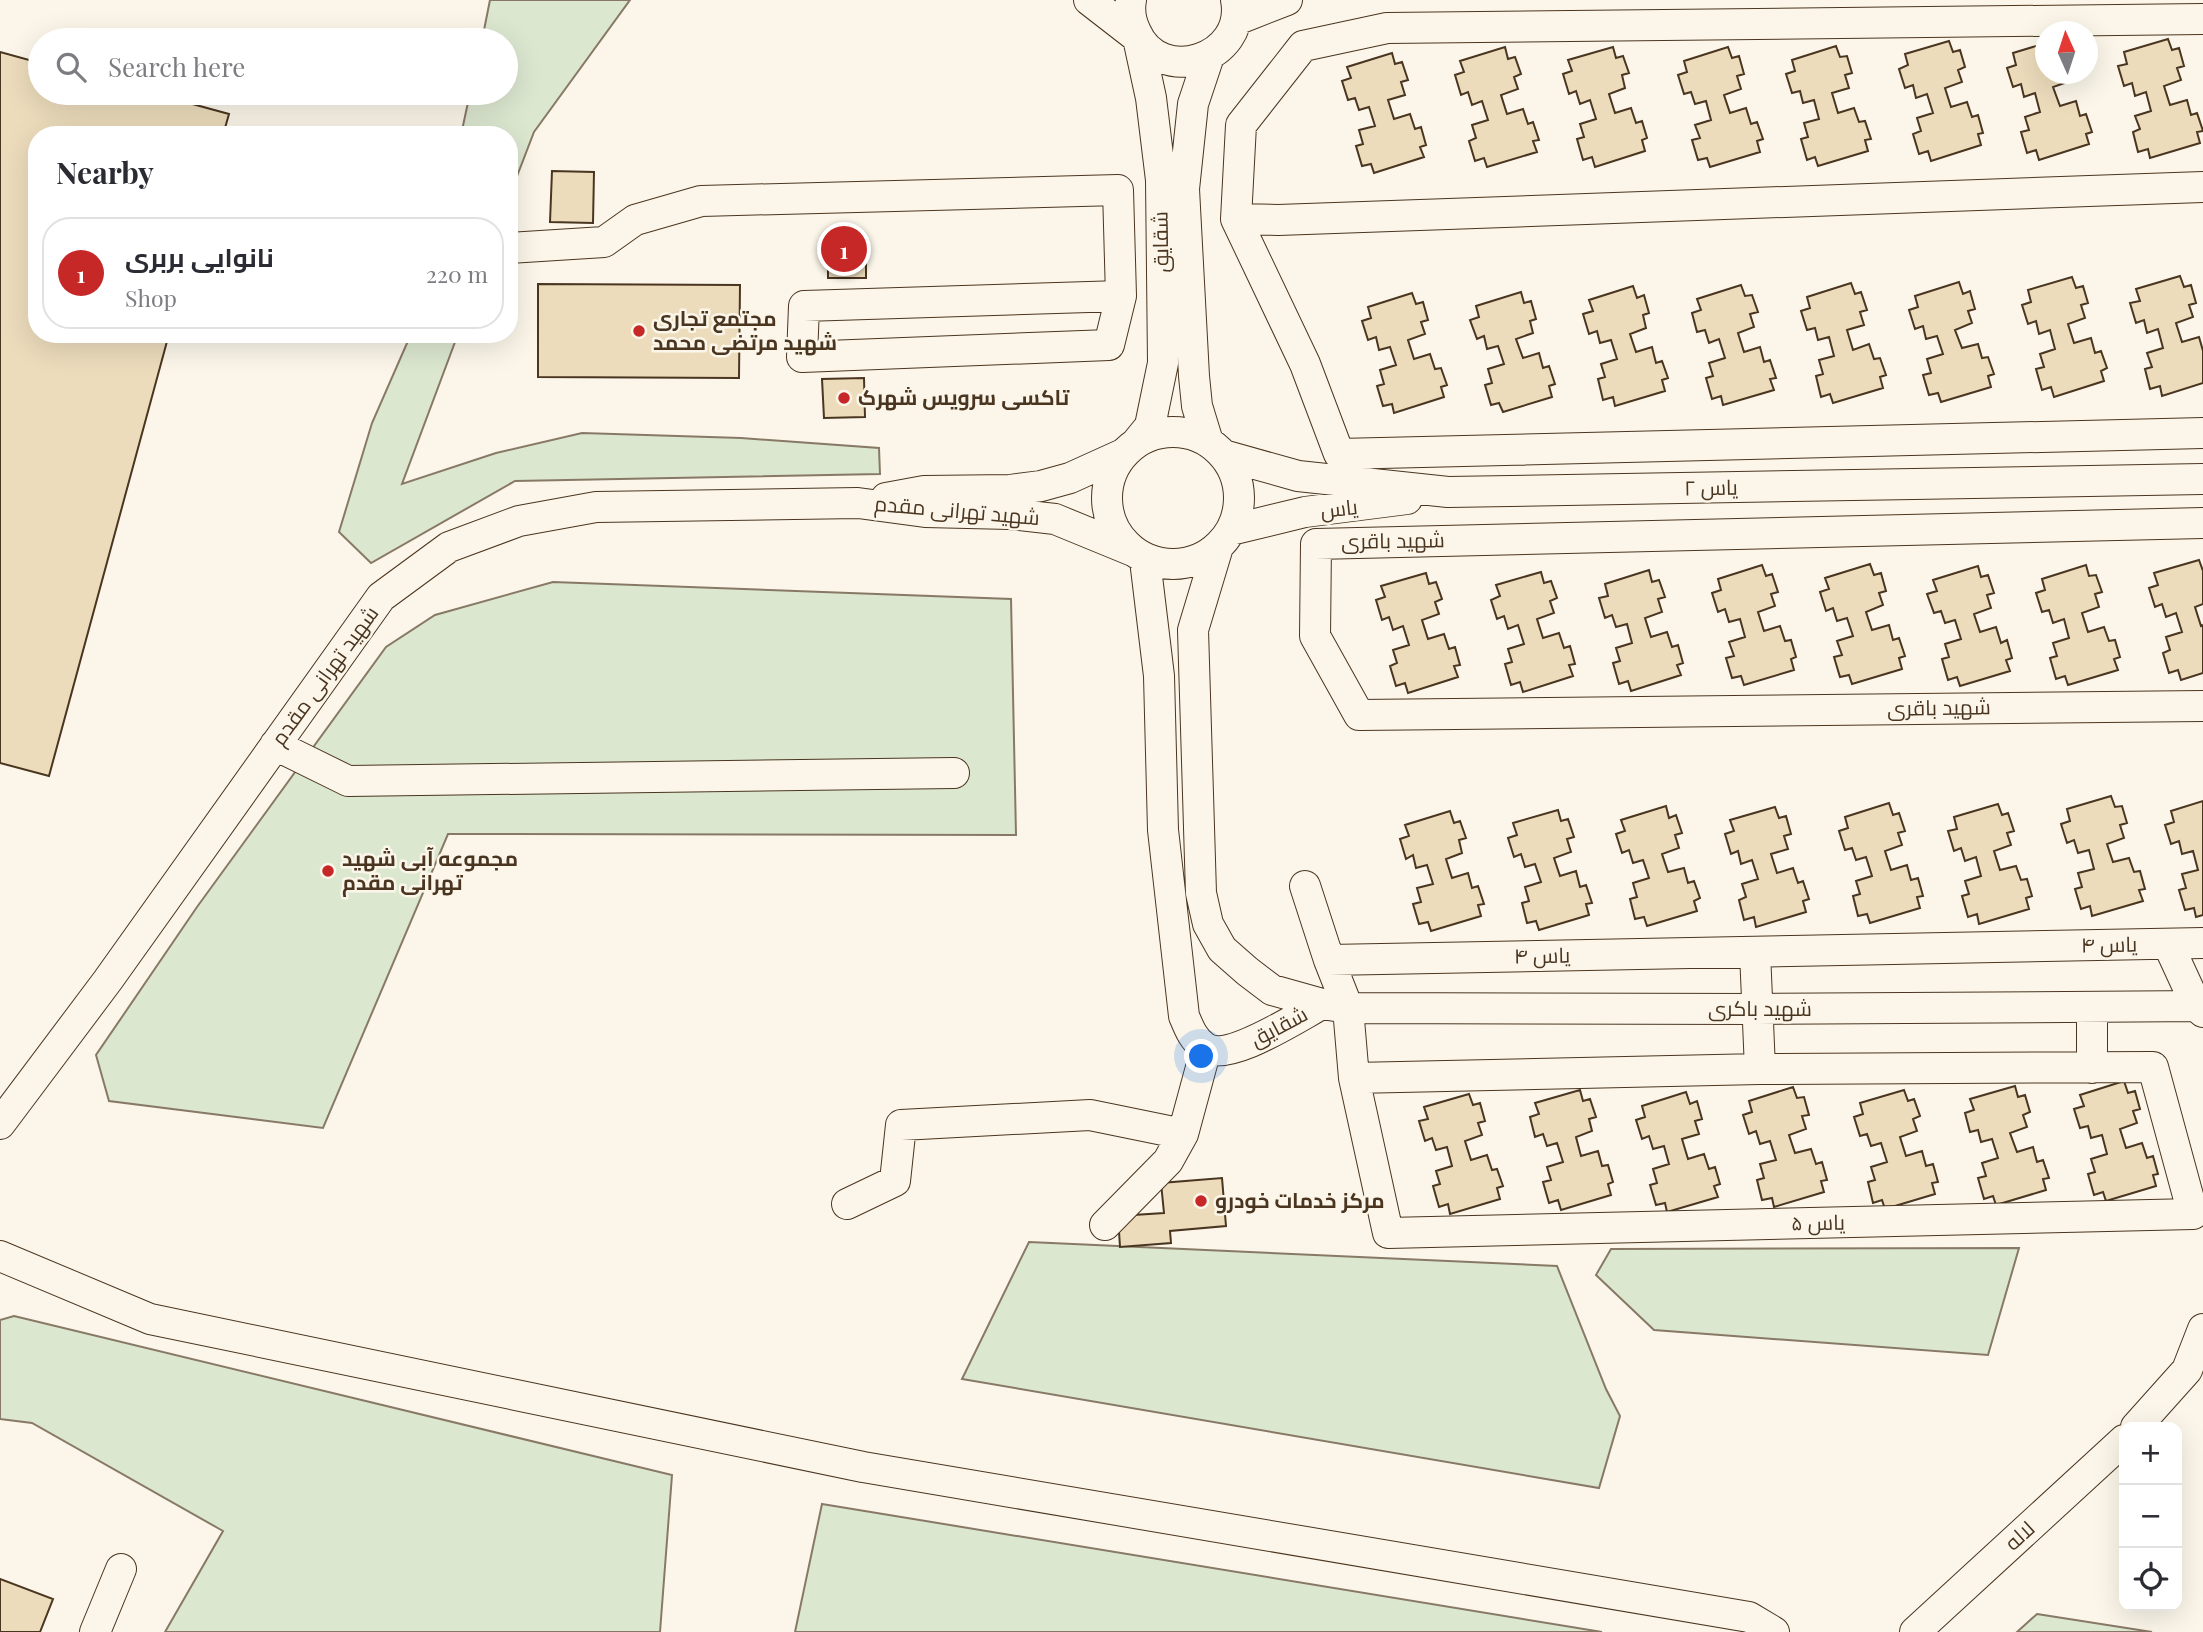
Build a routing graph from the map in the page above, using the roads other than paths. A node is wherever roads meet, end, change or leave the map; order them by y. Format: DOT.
graph roads {
  1 [pos="1089,0"];
  2 [pos="1131,0"];
  3 [pos="1287,0"];
  4 [pos="1236,10"];
  5 [pos="2203,19"];
  6 [pos="1138,38"];
  7 [pos="1209,56"];
  8 [pos="2203,187"];
  9 [pos="1236,219"];
  10 [pos="518,247"];
  11 [pos="1121,296"];
  12 [pos="2203,433"];
  13 [pos="1845,441"];
  14 [pos="1130,448"];
  15 [pos="1216,449"];
  16 [pos="2203,479"];
  17 [pos="1336,482"];
  18 [pos="1852,486"];
  19 [pos="1448,492"];
  20 [pos="858,503"];
  21 [pos="2203,523"];
  22 [pos="1858,531"];
  23 [pos="1224,538"];
  24 [pos="1335,542"];
  25 [pos="1139,556"];
  26 [pos="2203,706"];
  27 [pos="275,745"];
  28 [pos="954,773"];
  29 [pos="1306,886"];
  30 [pos="2203,943"];
  31 [pos="2168,944"];
  32 [pos="1755,952"];
  33 [pos="1329,960"];
  34 [pos="1335,1006"];
  35 [pos="2092,1008"];
  36 [pos="2201,1008"];
  37 [pos="1758,1009"];
  38 [pos="1206,1049"];
  39 [pos="2092,1068"];
  40 [pos="1760,1069"];
  41 [pos="1353,1078"];
  42 [pos="0,1124"];
  43 [pos="1182,1134"];
  44 [pos="847,1204"];
  45 [pos="1105,1225"];
  46 [pos="0,1256"];
  47 [pos="2203,1329"];
  48 [pos="2140,1422"];
  49 [pos="2119,1445"];
  50 [pos="121,1569"];
  51 [pos="95,1632"];
  52 [pos="1774,1632"];
  53 [pos="1915,1632"];
  1 -- 6 [label="street"];
  2 -- 6 [label="street, شقایق"];
  3 -- 4 [label="street"];
  4 -- 7 [label="street"];
  5 -- 9 [label="street"];
  6 -- 7 [label="street"];
  6 -- 14 [label="street, شقایق"];
  7 -- 15 [label="street, شقایق"];
  8 -- 9 [label="street"];
  9 -- 17 [label="street"];
  10 -- 11 [label="street"];
  11 -- 11 [label="street"];
  12 -- 13 [label="street"];
  13 -- 17 [label="street"];
  13 -- 18 [label="street"];
  14 -- 15 [label="street"];
  14 -- 20 [label="street, شهید تهرانی مقدم"];
  14 -- 25 [label="street"];
  15 -- 17 [label="street"];
  15 -- 23 [label="street"];
  16 -- 18 [label="street, یاس ۲"];
  17 -- 19 [label="street, یاس"];
  17 -- 23 [label="street, یاس"];
  17 -- 24 [label="street"];
  18 -- 19 [label="street, یاس ۲"];
  18 -- 22 [label="street"];
  20 -- 25 [label="street, شهید تهرانی مقدم"];
  20 -- 27 [label="street, شهید تهرانی مقدم"];
  21 -- 22 [label="street, شهید باقری"];
  22 -- 24 [label="street, شهید باقری"];
  23 -- 25 [label="street"];
  23 -- 34 [label="street, شقایق"];
  24 -- 26 [label="street, شهید باقری"];
  25 -- 38 [label="street"];
  27 -- 28 [label="street"];
  27 -- 42 [label="street, شهید تهرانی مقدم"];
  29 -- 33 [label="street"];
  30 -- 31 [label="street, یاس ۴"];
  31 -- 32 [label="street, یاس ۴"];
  31 -- 36 [label="street, یاس ۴"];
  32 -- 33 [label="street, یاس ۴"];
  32 -- 37 [label="street"];
  33 -- 34 [label="street"];
  34 -- 37 [label="street, شهید باکری"];
  34 -- 38 [label="street, شقایق"];
  34 -- 41 [label="street, یاس ۵"];
  35 -- 36 [label="street, شهید باکری"];
  35 -- 37 [label="street, شهید باکری"];
  35 -- 39 [label="street"];
  37 -- 40 [label="street"];
  38 -- 43 [label="street"];
  39 -- 40 [label="street, یاس ۵"];
  39 -- 41 [label="street, یاس ۵"];
  40 -- 41 [label="street, یاس ۵"];
  43 -- 44 [label="street"];
  43 -- 45 [label="street"];
  46 -- 52 [label="street"];
  47 -- 48 [label="street"];
  49 -- 53 [label="street, لاله"];
  50 -- 51 [label="street"];
}
